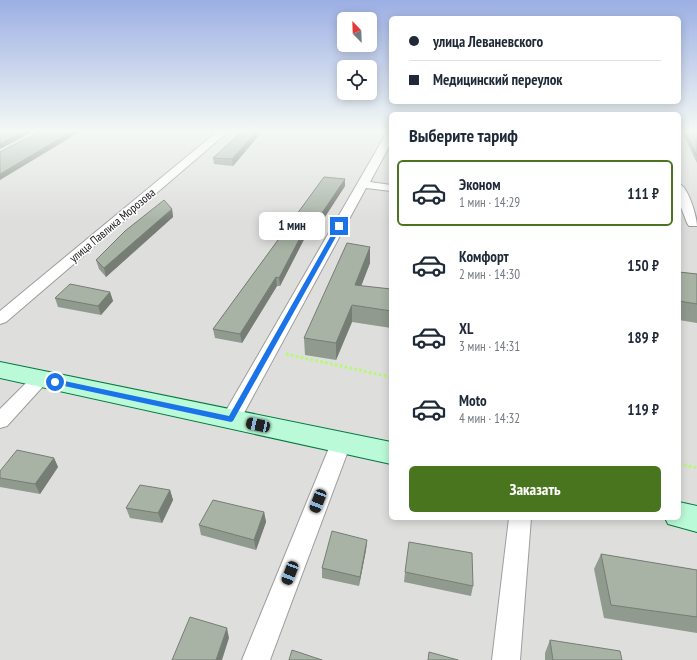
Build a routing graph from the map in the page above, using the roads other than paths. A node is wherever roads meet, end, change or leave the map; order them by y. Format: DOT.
graph roads {
  1 [pos="188,161"];
  2 [pos="375,161"];
  3 [pos="362,184"];
  4 [pos="389,188"];
  5 [pos="681,192"];
  6 [pos="681,222"];
  7 [pos="695,223"];
  8 [pos="0,319"];
  9 [pos="0,370"];
  10 [pos="40,379"];
  11 [pos="231,419"];
  12 [pos="0,421"];
  13 [pos="341,443"];
  14 [pos="389,454"];
  15 [pos="681,515"];
  16 [pos="697,519"];
  17 [pos="520,520"];
  18 [pos="256,660"];
  19 [pos="506,660"];
  1 -- 8 [label="street, улица Павлика Морозова"];
  2 -- 3 [label="street"];
  3 -- 4 [label="street"];
  3 -- 11 [label="street"];
  5 -- 7 [label="street"];
  6 -- 7 [label="street"];
  9 -- 10 [label="street"];
  10 -- 11 [label="street"];
  10 -- 12 [label="street"];
  11 -- 13 [label="street"];
  13 -- 14 [label="street"];
  13 -- 18 [label="street"];
  15 -- 16 [label="street"];
  17 -- 19 [label="street"];
}
